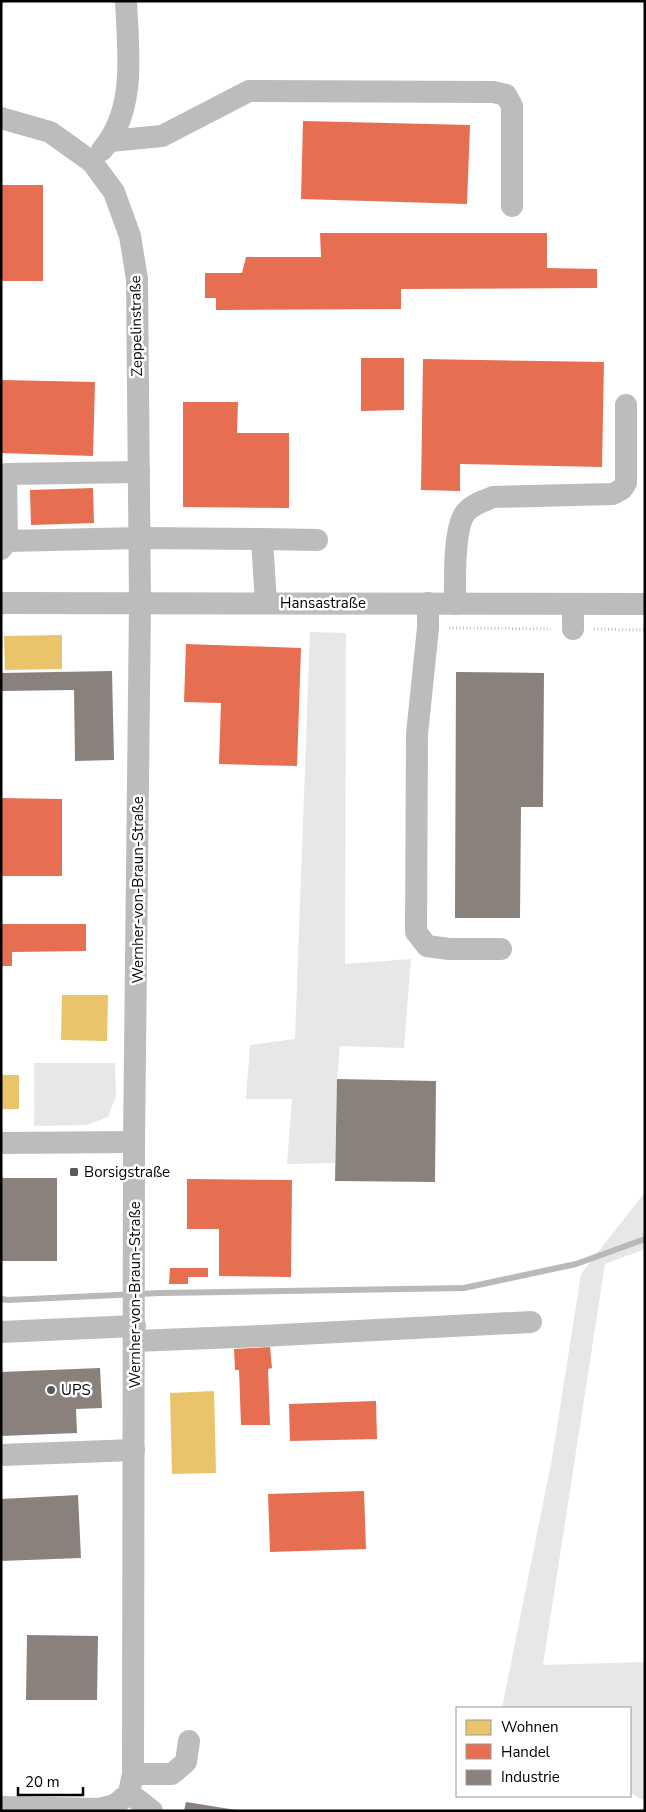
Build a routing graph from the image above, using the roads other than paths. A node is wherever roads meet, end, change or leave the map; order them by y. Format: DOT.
graph roads {
  1 [pos="126,1"];
  2 [pos="1,118"];
  3 [pos="110,140"];
  4 [pos="92,162"];
  5 [pos="512,206"];
  6 [pos="626,405"];
  7 [pos="139,472"];
  8 [pos="140,538"];
  9 [pos="262,539"];
  10 [pos="317,540"];
  11 [pos="4,545"];
  12 [pos="1,602"];
  13 [pos="140,603"];
  14 [pos="266,603"];
  15 [pos="428,603"];
  16 [pos="455,604"];
  17 [pos="573,604"];
  18 [pos="645,604"];
  19 [pos="573,629"];
  20 [pos="501,949"];
  21 [pos="134,1142"];
  22 [pos="1,1143"];
  23 [pos="531,1322"];
  24 [pos="135,1326"];
  25 [pos="1,1332"];
  26 [pos="134,1450"];
  27 [pos="1,1455"];
  28 [pos="189,1741"];
  29 [pos="131,1784"];
  30 [pos="7,1801"];
  31 [pos="99,1810"];
  32 [pos="152,1811"];
  1 -- 3 [label="street"];
  2 -- 4 [label="street, Zeppelinstraße"];
  3 -- 4 [label="street"];
  3 -- 5 [label="street"];
  4 -- 7 [label="street, Zeppelinstraße"];
  6 -- 16 [label="street"];
  7 -- 8 [label="street, Zeppelinstraße"];
  7 -- 11 [label="street"];
  8 -- 9 [label="street"];
  8 -- 11 [label="street"];
  8 -- 13 [label="street, Zeppelinstraße"];
  9 -- 10 [label="street"];
  9 -- 14 [label="street"];
  12 -- 13 [label="street, Hansastraße"];
  13 -- 14 [label="street, Hansastraße"];
  13 -- 21 [label="street, Wernher-von-Braun-Straße"];
  14 -- 15 [label="street, Hansastraße"];
  15 -- 16 [label="street, Hansastraße"];
  15 -- 20 [label="street"];
  16 -- 17 [label="street, Hansastraße"];
  17 -- 18 [label="street, Hansastraße"];
  17 -- 19 [label="street"];
  21 -- 22 [label="street"];
  21 -- 24 [label="street, Wernher-von-Braun-Straße"];
  23 -- 24 [label="street"];
  24 -- 25 [label="street"];
  24 -- 26 [label="street, Wernher-von-Braun-Straße"];
  26 -- 27 [label="street"];
  26 -- 29 [label="street, Wernher-von-Braun-Straße"];
  28 -- 29 [label="street"];
  29 -- 31 [label="street"];
  29 -- 32 [label="street"];
  30 -- 31 [label="street"];
}
